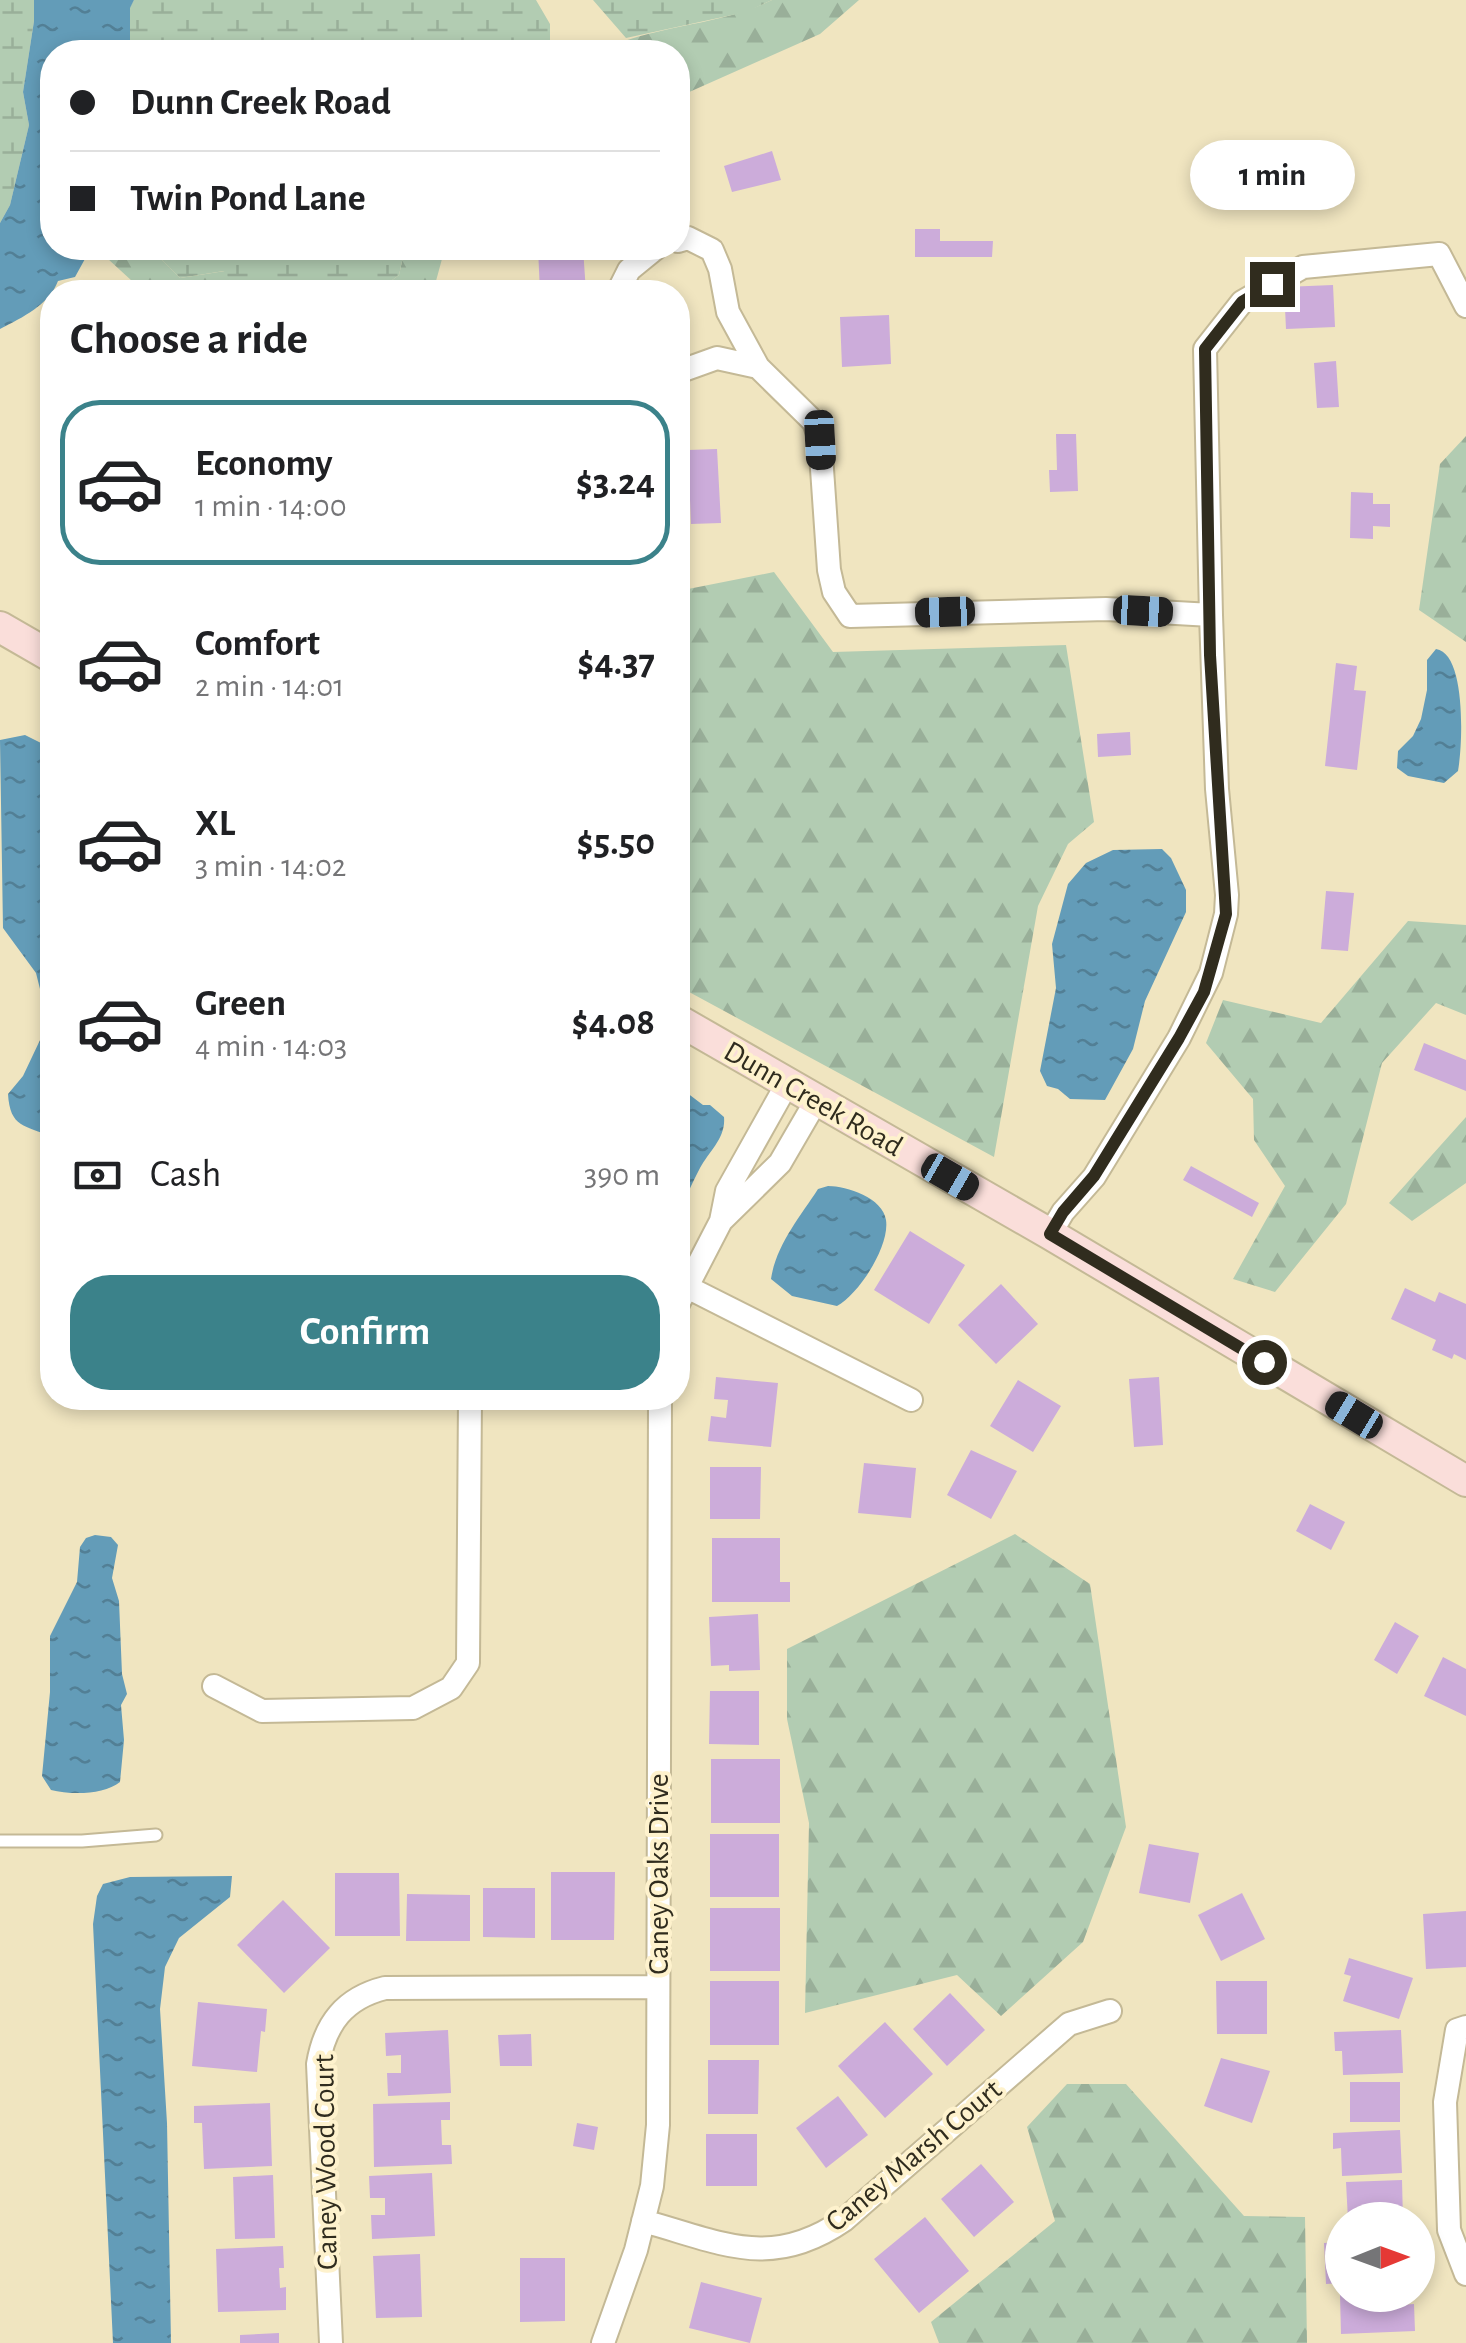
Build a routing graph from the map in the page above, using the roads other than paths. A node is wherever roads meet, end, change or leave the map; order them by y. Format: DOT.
graph roads {
  1 [pos="690,239"];
  2 [pos="641,260"];
  3 [pos="624,280"];
  4 [pos="1466,306"];
  5 [pos="758,367"];
  6 [pos="690,368"];
  7 [pos="1211,614"];
  8 [pos="0,627"];
  9 [pos="40,651"];
  10 [pos="690,1027"];
  11 [pos="787,1084"];
  12 [pos="816,1102"];
  13 [pos="721,1220"];
  14 [pos="1050,1234"];
  15 [pos="690,1280"];
  16 [pos="690,1300"];
  17 [pos="911,1400"];
  18 [pos="470,1410"];
  19 [pos="660,1410"];
  20 [pos="1466,1481"];
  21 [pos="214,1686"];
  22 [pos="156,1835"];
  23 [pos="0,1841"];
  24 [pos="658,1987"];
  25 [pos="1110,2011"];
  26 [pos="1466,2027"];
  27 [pos="643,2221"];
  28 [pos="1466,2274"];
  29 [pos="330,2343"];
  30 [pos="603,2343"];
  1 -- 5 [label="street"];
  2 -- 3 [label="street"];
  4 -- 7 [label="street"];
  5 -- 6 [label="street"];
  5 -- 7 [label="street"];
  7 -- 14 [label="street"];
  8 -- 9 [label="street"];
  10 -- 11 [label="street, Dunn Creek Road"];
  11 -- 12 [label="street, Dunn Creek Road"];
  11 -- 13 [label="street"];
  12 -- 13 [label="street"];
  12 -- 14 [label="street, Dunn Creek Road"];
  13 -- 15 [label="street"];
  14 -- 20 [label="street, Dunn Creek Road"];
  16 -- 17 [label="street"];
  18 -- 21 [label="street"];
  19 -- 24 [label="street, Caney Oaks Drive"];
  22 -- 23 [label="lane"];
  24 -- 27 [label="street, Caney Oaks Drive"];
  24 -- 29 [label="street, Caney Wood Court"];
  25 -- 27 [label="street, Caney Marsh Court"];
  26 -- 28 [label="street"];
  27 -- 30 [label="street, Caney Oaks Drive"];
}
